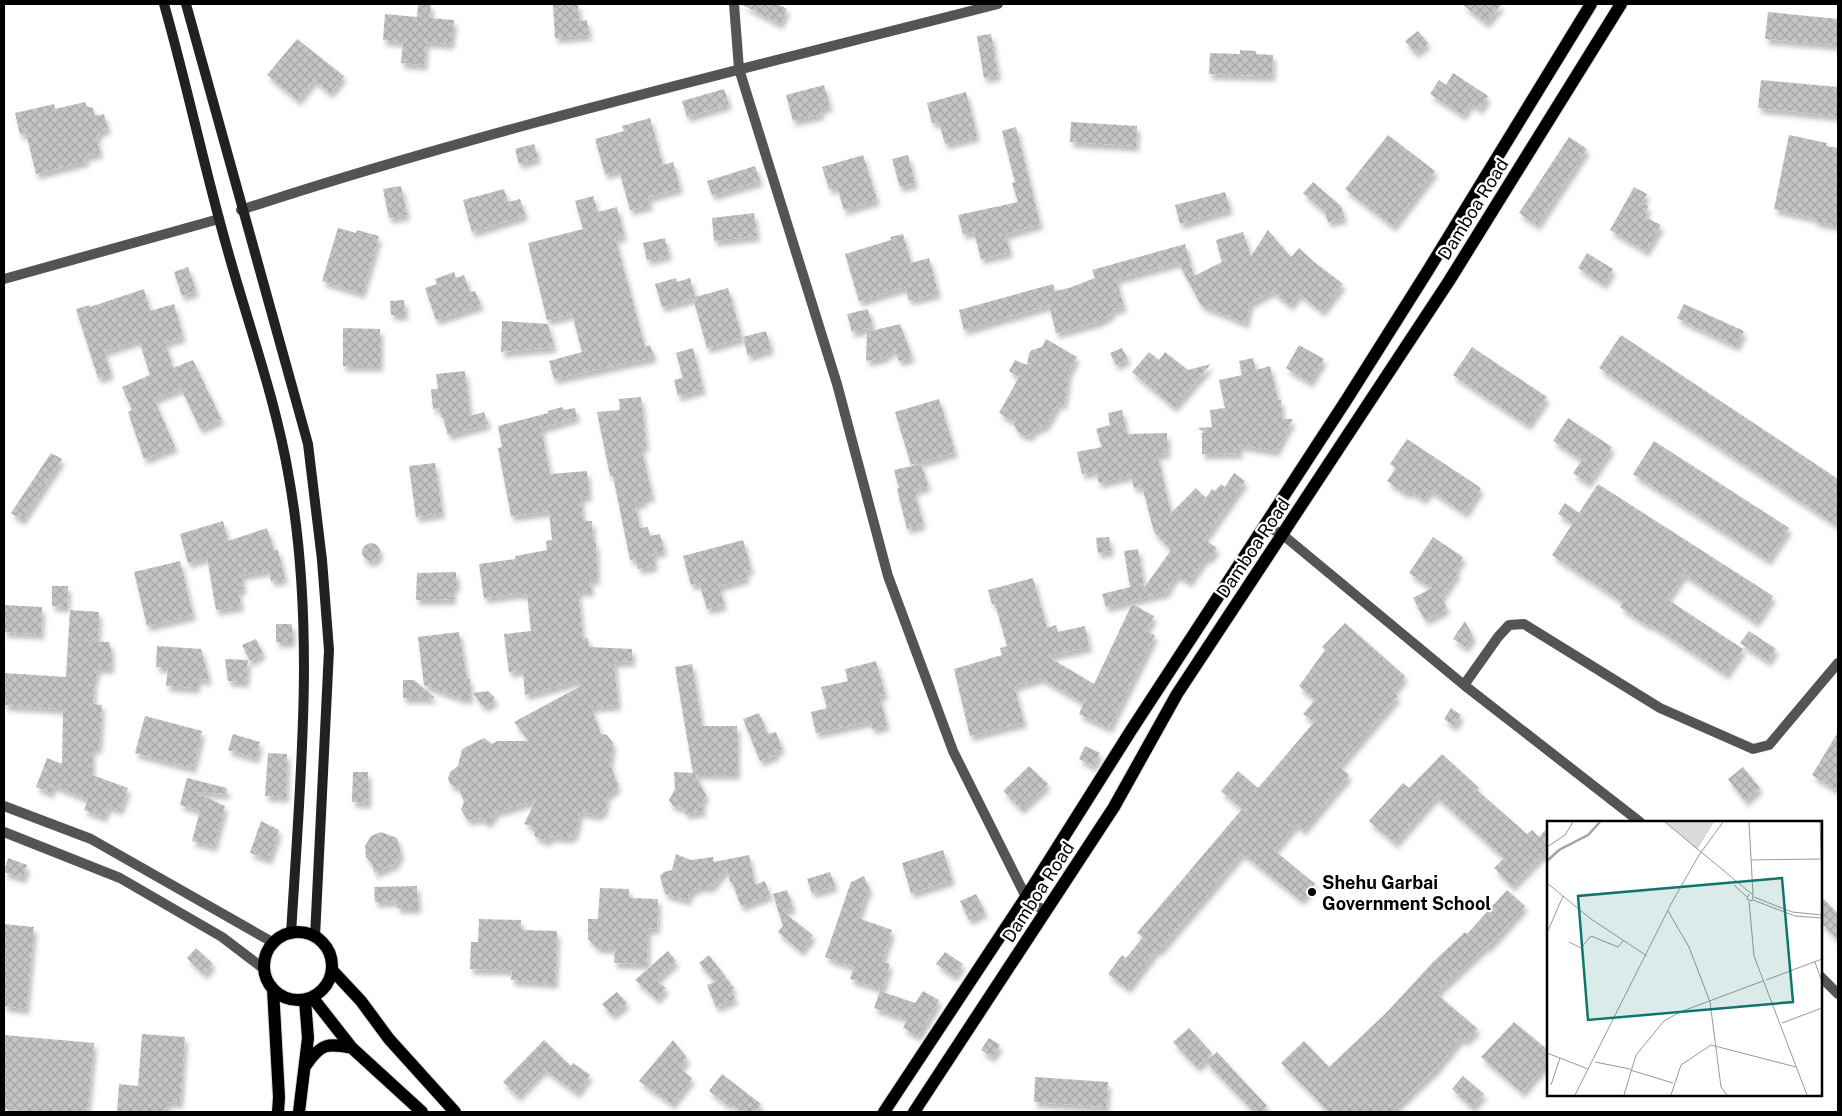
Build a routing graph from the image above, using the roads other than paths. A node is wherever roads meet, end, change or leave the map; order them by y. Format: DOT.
graph roads {
  1 [pos="164,4"];
  2 [pos="186,4"];
  3 [pos="734,4"];
  4 [pos="998,4"];
  5 [pos="1591,4"];
  6 [pos="1621,4"];
  7 [pos="739,68"];
  8 [pos="241,210"];
  9 [pos="219,220"];
  10 [pos="4,278"];
  11 [pos="1265,525"];
  12 [pos="1283,535"];
  13 [pos="1838,663"];
  14 [pos="1464,685"];
  15 [pos="4,806"];
  16 [pos="1639,821"];
  17 [pos="4,832"];
  18 [pos="1026,897"];
  19 [pos="1044,911"];
  20 [pos="291,934"];
  21 [pos="315,937"];
  22 [pos="274,943"];
  23 [pos="264,969"];
  24 [pos="332,970"];
  25 [pos="1822,978"];
  26 [pos="273,989"];
  27 [pos="1838,994"];
  28 [pos="308,998"];
  29 [pos="352,1048"];
  30 [pos="306,1065"];
  31 [pos="278,1112"];
  32 [pos="299,1112"];
  33 [pos="422,1112"];
  34 [pos="455,1112"];
  35 [pos="884,1112"];
  36 [pos="914,1112"];
  1 -- 9 [label="main road"];
  2 -- 8 [label="main road"];
  3 -- 7 [label="street"];
  4 -- 7 [label="street"];
  5 -- 11 [label="main road, Damboa Road"];
  6 -- 12 [label="main road, Damboa Road"];
  7 -- 8 [label="street"];
  7 -- 18 [label="street"];
  8 -- 21 [label="main road"];
  9 -- 10 [label="street"];
  9 -- 20 [label="main road"];
  11 -- 12 [label="street"];
  11 -- 18 [label="main road, Damboa Road"];
  12 -- 14 [label="street"];
  12 -- 19 [label="main road, Damboa Road"];
  13 -- 14 [label="street"];
  14 -- 16 [label="street"];
  15 -- 22 [label="street"];
  17 -- 23 [label="street"];
  18 -- 19 [label="street"];
  18 -- 35 [label="main road, Damboa Road"];
  19 -- 36 [label="main road, Damboa Road"];
  20 -- 21 [label="main road"];
  20 -- 22 [label="main road"];
  21 -- 24 [label="main road"];
  22 -- 23 [label="main road"];
  23 -- 26 [label="main road"];
  24 -- 28 [label="main road"];
  24 -- 34 [label="main road"];
  25 -- 27 [label="street"];
  26 -- 28 [label="main road"];
  26 -- 31 [label="main road"];
  28 -- 29 [label="main road"];
  28 -- 30 [label="main road"];
  29 -- 30 [label="main road"];
  29 -- 33 [label="main road"];
  30 -- 32 [label="main road"];
}
